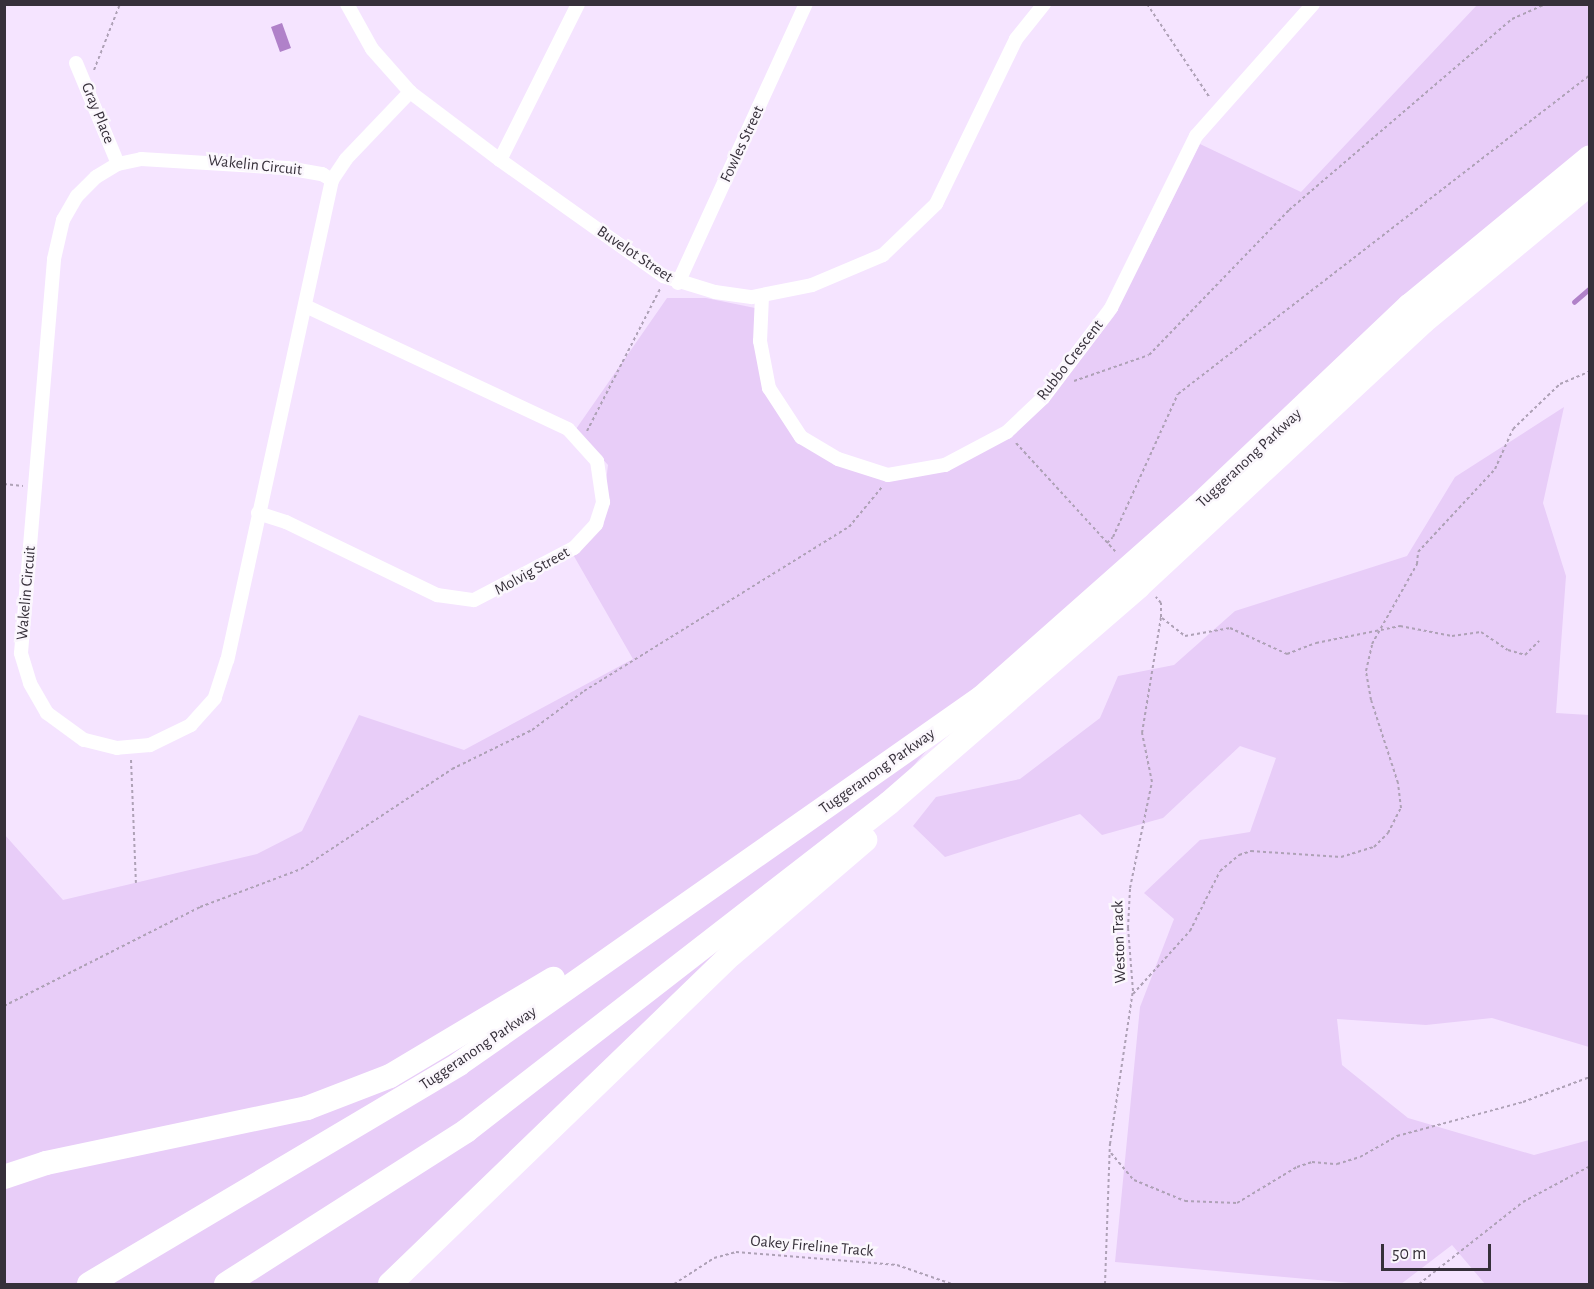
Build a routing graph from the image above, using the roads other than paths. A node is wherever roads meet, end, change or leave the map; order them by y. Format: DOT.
graph roads {
  1 [pos="347,4"];
  2 [pos="578,4"];
  3 [pos="806,4"];
  4 [pos="1044,4"];
  5 [pos="1313,4"];
  6 [pos="76,63"];
  7 [pos="410,92"];
  8 [pos="1590,157"];
  9 [pos="500,159"];
  10 [pos="118,164"];
  11 [pos="332,180"];
  12 [pos="1590,184"];
  13 [pos="678,283"];
  14 [pos="762,296"];
  15 [pos="304,306"];
  16 [pos="258,513"];
  17 [pos="1152,560"];
  18 [pos="1134,579"];
  19 [pos="988,719"];
  20 [pos="831,803"];
  21 [pos="4,1163"];
  22 [pos="46,1163"];
  23 [pos="4,1177"];
  24 [pos="89,1284"];
  25 [pos="226,1284"];
  26 [pos="390,1284"];
  1 -- 7 [label="street, Buvelot Street"];
  2 -- 9 [label="street"];
  3 -- 13 [label="street, Fowles Street"];
  4 -- 14 [label="street, Buvelot Street"];
  5 -- 14 [label="street, Rubbo Crescent"];
  6 -- 10 [label="street, Gray Place"];
  7 -- 9 [label="street, Buvelot Street"];
  7 -- 11 [label="street, Wakelin Circuit"];
  8 -- 17 [label="highway, Tuggeranong Parkway"];
  9 -- 13 [label="street, Buvelot Street"];
  10 -- 11 [label="street, Wakelin Circuit"];
  10 -- 16 [label="street, Wakelin Circuit"];
  11 -- 15 [label="street, Wakelin Circuit"];
  12 -- 17 [label="highway, Tuggeranong Parkway"];
  13 -- 14 [label="street, Buvelot Street"];
  15 -- 16 [label="street, Wakelin Circuit"];
  15 -- 16 [label="street, Molvig Street"];
  17 -- 18 [label="highway, Tuggeranong Parkway"];
  18 -- 19 [label="highway, Tuggeranong Parkway"];
  18 -- 20 [label="highway, Tuggeranong Parkway"];
  19 -- 25 [label="highway, Tuggeranong Parkway"];
  19 -- 26 [label="highway"];
  20 -- 22 [label="highway"];
  20 -- 24 [label="highway, Tuggeranong Parkway"];
  21 -- 22 [label="highway"];
  22 -- 23 [label="highway"];
}
